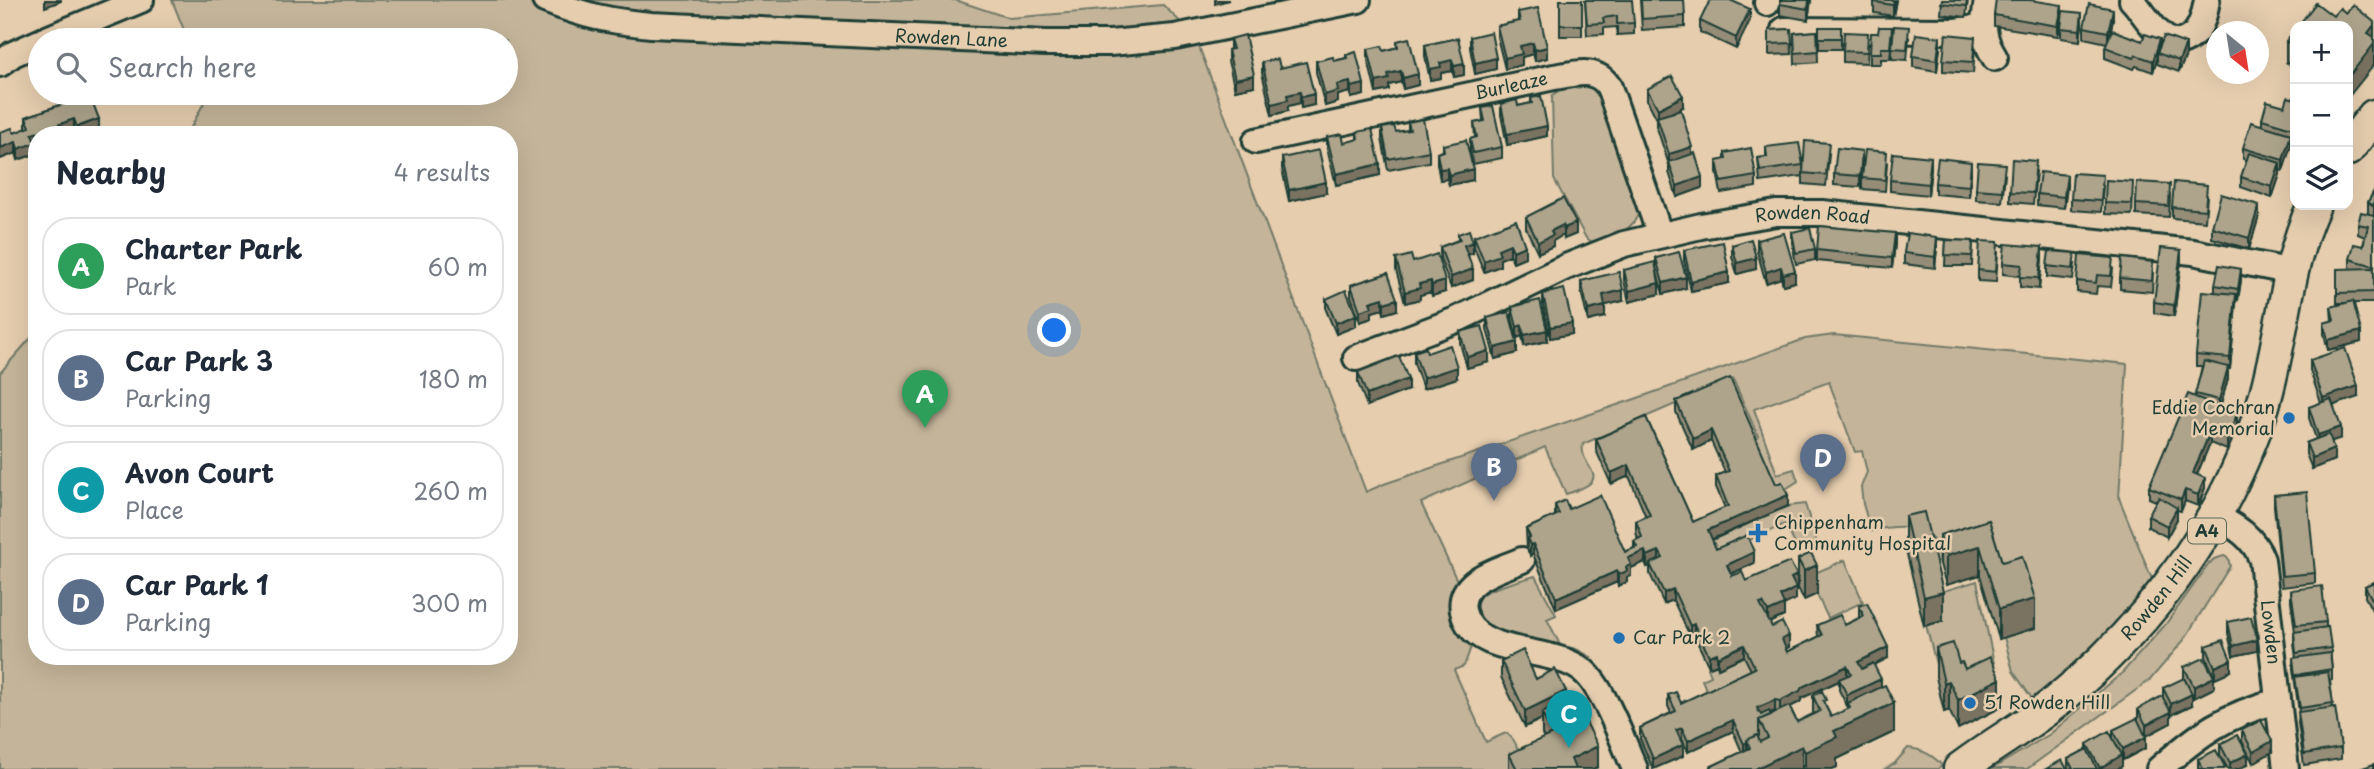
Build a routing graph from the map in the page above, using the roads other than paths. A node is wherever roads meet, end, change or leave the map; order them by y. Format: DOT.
graph roads {
  1 [pos="141,0"];
  2 [pos="545,0"];
  3 [pos="1359,0"];
  4 [pos="1987,0"];
  5 [pos="2132,0"];
  6 [pos="2207,0"];
  7 [pos="1983,24"];
  8 [pos="73,28"];
  9 [pos="1784,30"];
  10 [pos="28,47"];
  11 [pos="1995,58"];
  12 [pos="0,64"];
  13 [pos="2374,116"];
  14 [pos="1256,141"];
  15 [pos="2350,147"];
  16 [pos="2312,210"];
  17 [pos="1660,235"];
  18 [pos="2293,272"];
  19 [pos="1356,358"];
  20 [pos="2216,516"];
  21 [pos="1522,560"];
  22 [pos="2278,701"];
  23 [pos="2161,768"];
  24 [pos="1635,769"];
  25 [pos="1960,769"];
  26 [pos="2286,769"];
  1 -- 8 [label="street"];
  2 -- 3 [label="street, Rowden Lane"];
  4 -- 7 [label="street"];
  5 -- 6 [label="street"];
  7 -- 9 [label="street"];
  7 -- 11 [label="street"];
  10 -- 12 [label="street"];
  13 -- 15 [label="main road"];
  14 -- 17 [label="street, Burleaze"];
  16 -- 18 [label="main road, Rowden Hill / A4"];
  17 -- 18 [label="street, Rowden Road"];
  17 -- 19 [label="street, Rowden Road"];
  18 -- 20 [label="main road, Rowden Hill / A4"];
  20 -- 22 [label="street, Lowden"];
  20 -- 25 [label="main road, Rowden Hill / A4"];
  21 -- 24 [label="street"];
  22 -- 23 [label="street"];
  22 -- 26 [label="street, Lowden"];
}
